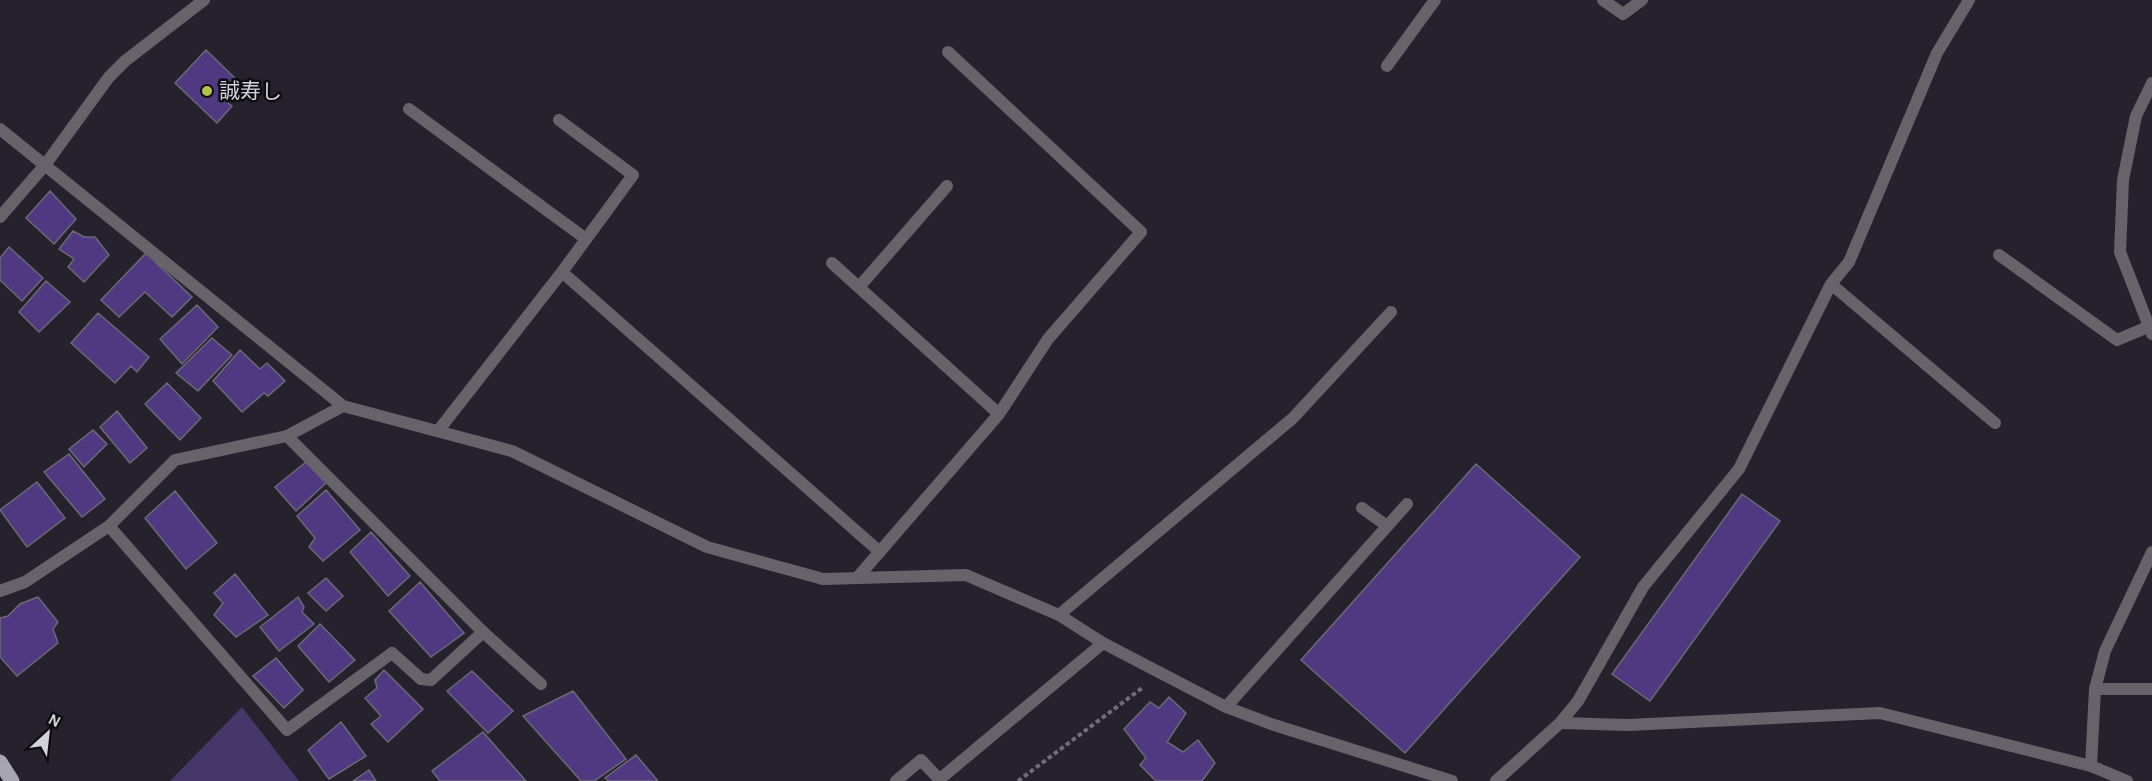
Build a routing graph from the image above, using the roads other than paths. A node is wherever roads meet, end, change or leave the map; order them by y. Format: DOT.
graph roads {
  1 [pos="204,0"];
  2 [pos="1435,0"];
  3 [pos="1603,0"];
  4 [pos="1642,0"];
  5 [pos="1969,0"];
  6 [pos="948,52"];
  7 [pos="1387,66"];
  8 [pos="2152,83"];
  9 [pos="409,109"];
  10 [pos="559,120"];
  11 [pos="0,129"];
  12 [pos="45,165"];
  13 [pos="947,186"];
  14 [pos="0,217"];
  15 [pos="586,239"];
  16 [pos="1999,255"];
  17 [pos="832,263"];
  18 [pos="562,272"];
  19 [pos="1831,284"];
  20 [pos="859,287"];
  21 [pos="1391,312"];
  22 [pos="2151,329"];
  23 [pos="343,406"];
  24 [pos="999,414"];
  25 [pos="1995,423"];
  26 [pos="438,431"];
  27 [pos="287,436"];
  28 [pos="1407,504"];
  29 [pos="1362,508"];
  30 [pos="109,526"];
  31 [pos="1387,526"];
  32 [pos="880,552"];
  33 [pos="2152,552"];
  34 [pos="857,578"];
  35 [pos="0,591"];
  36 [pos="1059,615"];
  37 [pos="483,632"];
  38 [pos="1103,643"];
  39 [pos="541,684"];
  40 [pos="2095,689"];
  41 [pos="2152,689"];
  42 [pos="1226,706"];
  43 [pos="1560,723"];
  44 [pos="0,762"];
  45 [pos="2091,766"];
  46 [pos="940,780"];
  47 [pos="12,781"];
  48 [pos="897,781"];
  49 [pos="1452,781"];
  50 [pos="1496,781"];
  51 [pos="2127,781"];
  1 -- 12 [label="street"];
  2 -- 7 [label="street"];
  3 -- 4 [label="street"];
  5 -- 19 [label="street"];
  6 -- 24 [label="street"];
  8 -- 22 [label="street"];
  9 -- 15 [label="street"];
  10 -- 15 [label="street"];
  11 -- 12 [label="street"];
  12 -- 14 [label="street"];
  12 -- 23 [label="street"];
  13 -- 20 [label="street"];
  15 -- 18 [label="street"];
  16 -- 22 [label="street"];
  17 -- 20 [label="street"];
  18 -- 26 [label="street"];
  18 -- 32 [label="street"];
  19 -- 25 [label="street"];
  19 -- 43 [label="street"];
  20 -- 24 [label="street"];
  21 -- 36 [label="street"];
  23 -- 26 [label="street"];
  23 -- 27 [label="street"];
  24 -- 32 [label="street"];
  26 -- 34 [label="street"];
  27 -- 30 [label="street"];
  27 -- 37 [label="street"];
  28 -- 31 [label="street"];
  29 -- 31 [label="street"];
  30 -- 35 [label="street"];
  30 -- 37 [label="street"];
  31 -- 42 [label="street"];
  32 -- 34 [label="street"];
  33 -- 40 [label="street"];
  34 -- 36 [label="street"];
  36 -- 38 [label="street"];
  37 -- 39 [label="street"];
  38 -- 42 [label="street"];
  38 -- 46 [label="street"];
  40 -- 41 [label="street"];
  40 -- 45 [label="street"];
  42 -- 49 [label="street"];
  43 -- 45 [label="street"];
  43 -- 50 [label="street"];
  44 -- 47 [label="main road"];
  45 -- 51 [label="street"];
  46 -- 48 [label="street"];
}
